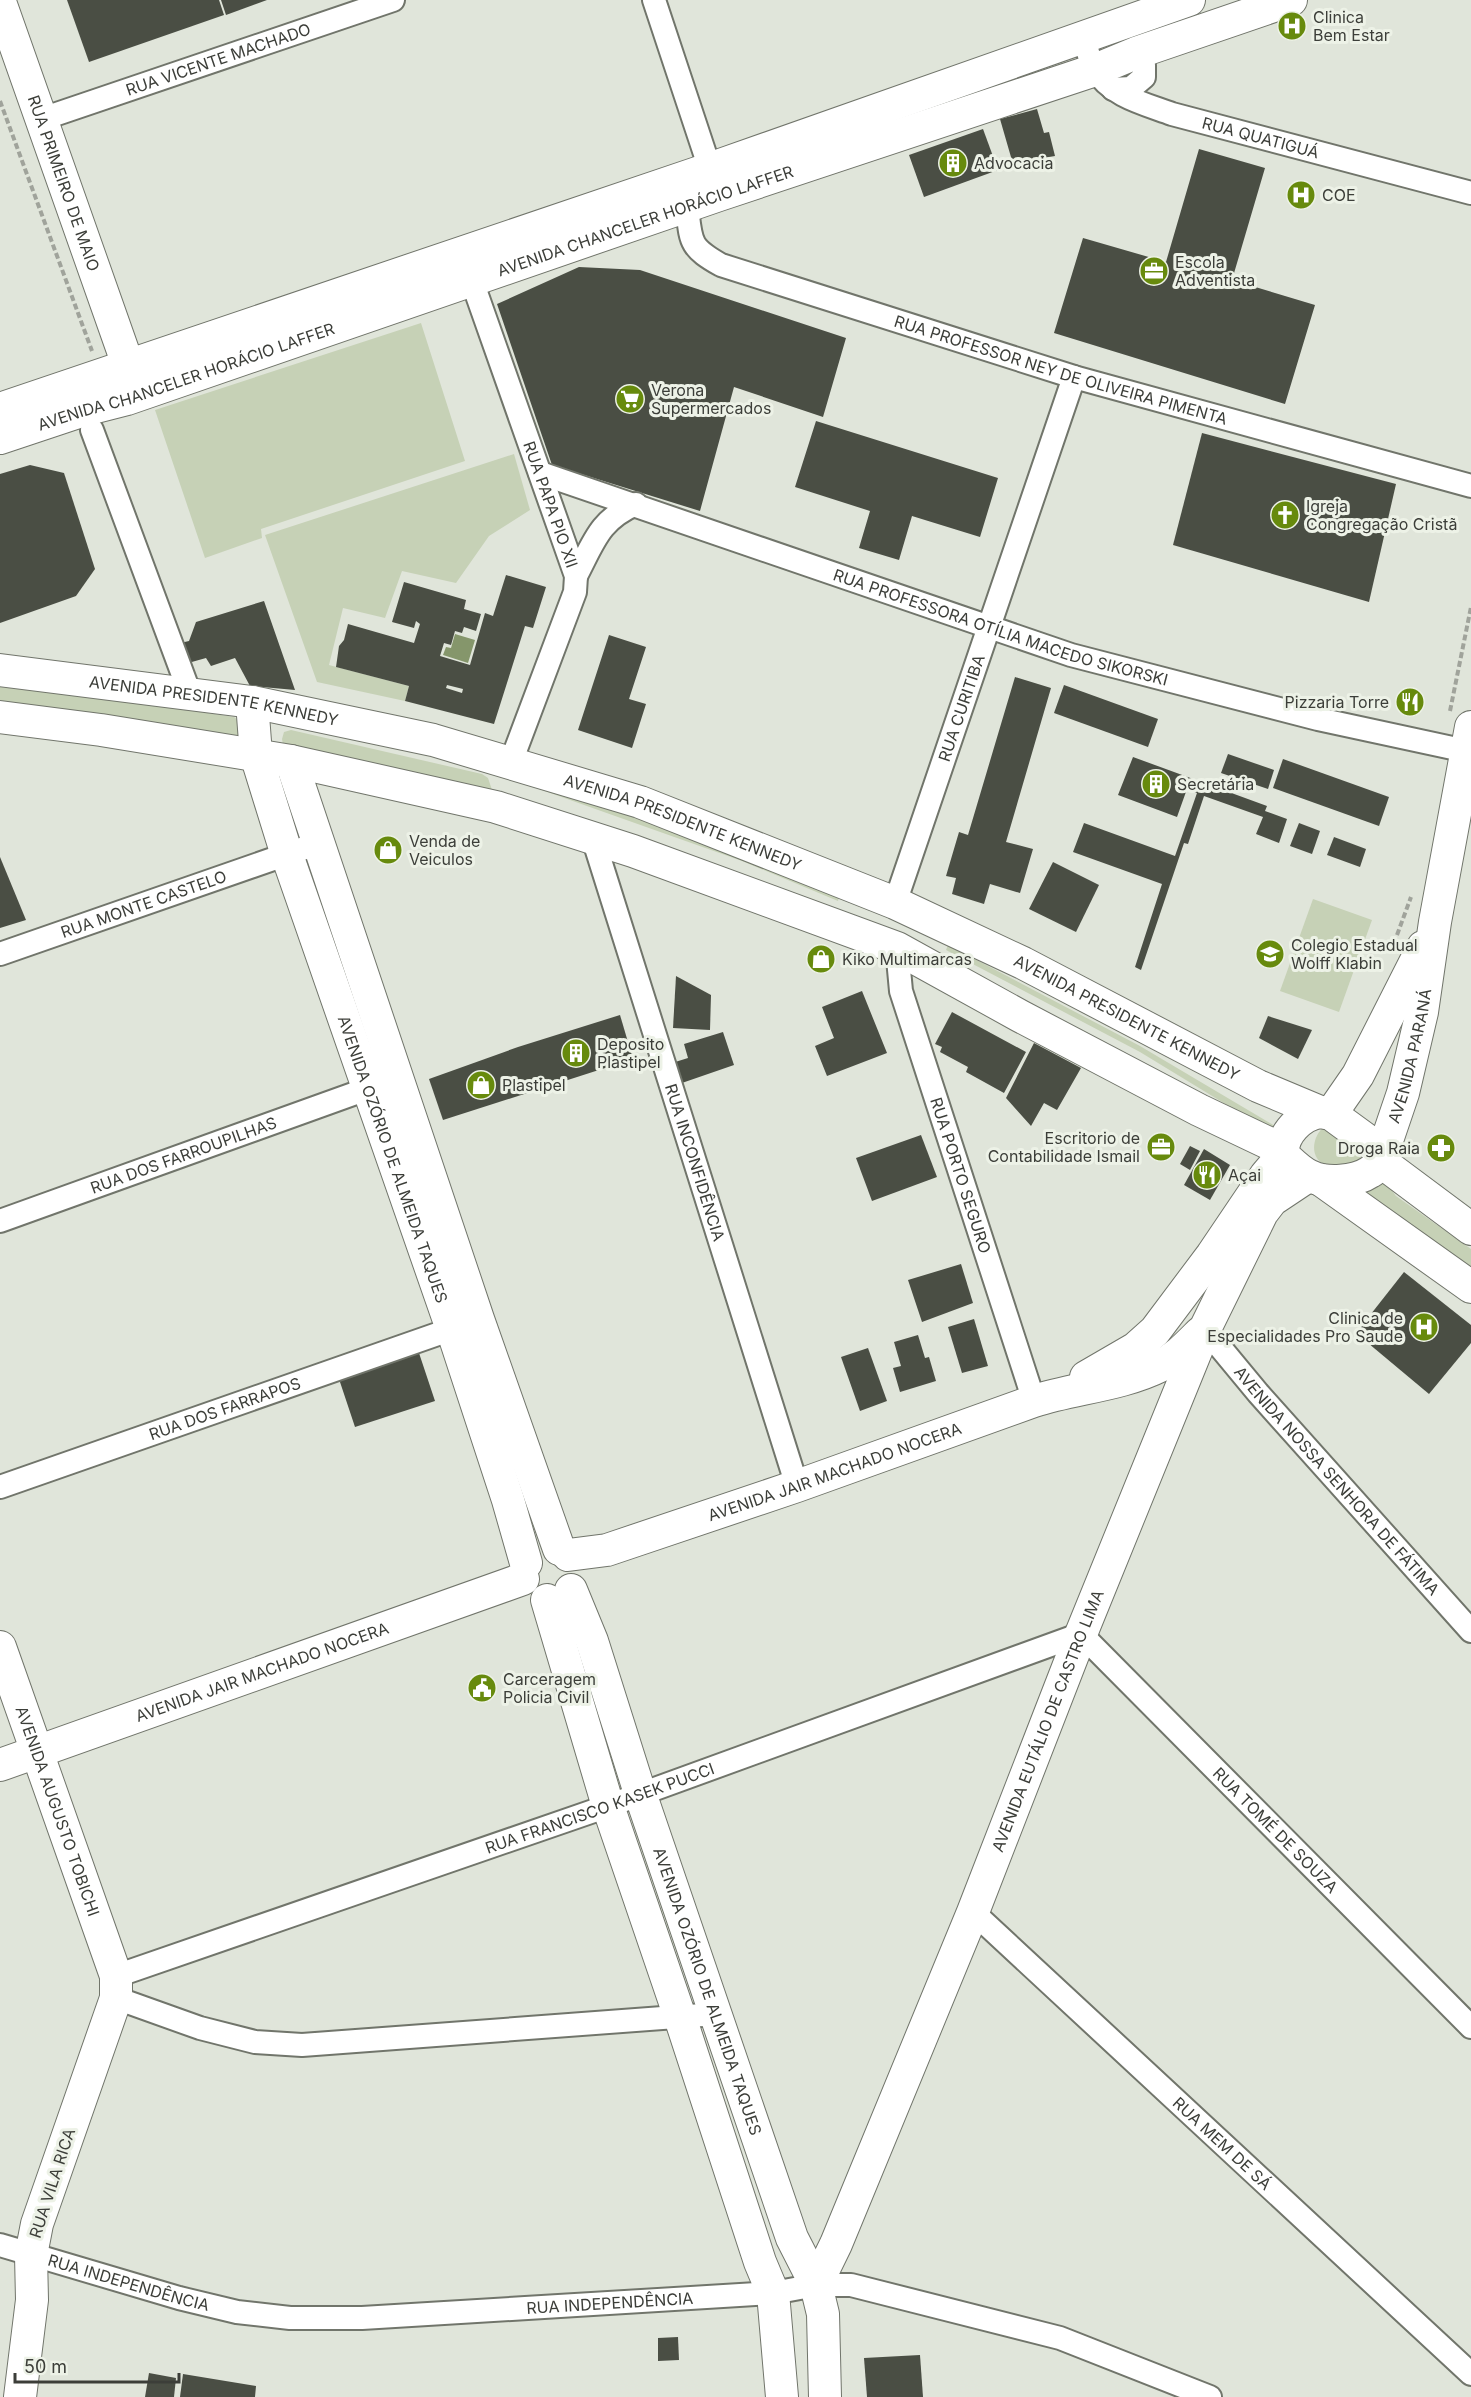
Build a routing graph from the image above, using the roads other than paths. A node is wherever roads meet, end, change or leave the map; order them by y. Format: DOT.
graph roads {
  1 [pos="393,0"];
  2 [pos="654,0"];
  3 [pos="1189,0"];
  4 [pos="1291,0"];
  5 [pos="0,2"];
  6 [pos="1126,22"];
  7 [pos="1084,38"];
  8 [pos="1136,53"];
  9 [pos="1104,80"];
  10 [pos="42,119"];
  11 [pos="714,182"];
  12 [pos="1471,193"];
  13 [pos="687,207"];
  14 [pos="472,281"];
  15 [pos="128,365"];
  16 [pos="1074,376"];
  17 [pos="136,396"];
  18 [pos="0,409"];
  19 [pos="92,430"];
  20 [pos="0,438"];
  21 [pos="540,473"];
  22 [pos="1471,486"];
  23 [pos="636,504"];
  24 [pos="576,576"];
  25 [pos="990,626"];
  26 [pos="0,670"];
  27 [pos="190,694"];
  28 [pos="252,702"];
  29 [pos="0,717"];
  30 [pos="1463,744"];
  31 [pos="256,755"];
  32 [pos="291,761"];
  33 [pos="511,762"];
  34 [pos="593,838"];
  35 [pos="319,843"];
  36 [pos="287,855"];
  37 [pos="895,903"];
  38 [pos="1435,922"];
  39 [pos="897,948"];
  40 [pos="0,954"];
  41 [pos="367,1089"];
  42 [pos="1326,1113"];
  43 [pos="1283,1153"];
  44 [pos="1382,1156"];
  45 [pos="1315,1178"];
  46 [pos="0,1221"];
  47 [pos="1471,1229"];
  48 [pos="1471,1287"];
  49 [pos="452,1329"];
  50 [pos="1205,1329"];
  51 [pos="1048,1397"];
  52 [pos="797,1486"];
  53 [pos="0,1487"];
  54 [pos="524,1571"];
  55 [pos="564,1574"];
  56 [pos="1471,1631"];
  57 [pos="1080,1634"];
  58 [pos="0,1647"];
  59 [pos="36,1753"];
  60 [pos="0,1766"];
  61 [pos="640,1793"];
  62 [pos="608,1806"];
  63 [pos="973,1912"];
  64 [pos="116,1987"];
  65 [pos="716,2014"];
  66 [pos="680,2017"];
  67 [pos="1471,2027"];
  68 [pos="0,2245"];
  69 [pos="31,2255"];
  70 [pos="816,2284"];
  71 [pos="773,2293"];
  72 [pos="1468,2366"];
  73 [pos="20,2397"];
  74 [pos="782,2397"];
  75 [pos="825,2397"];
  76 [pos="1210,2397"];
  1 -- 10 [label="street, RUA VICENTE MACHADO"];
  2 -- 11 [label="street"];
  3 -- 6 [label="street, AVENIDA CHANCELER HORÁCIO LAFFER"];
  4 -- 8 [label="street, AVENIDA CHANCELER HORÁCIO LAFFER"];
  5 -- 10 [label="street, RUA PRIMEIRO DE MAIO"];
  6 -- 7 [label="street, AVENIDA CHANCELER HORÁCIO LAFFER"];
  6 -- 8 [label="street"];
  7 -- 9 [label="street"];
  7 -- 11 [label="street, AVENIDA CHANCELER HORÁCIO LAFFER"];
  8 -- 9 [label="street, AVENIDA CHANCELER HORÁCIO LAFFER"];
  9 -- 11 [label="street, AVENIDA CHANCELER HORÁCIO LAFFER"];
  9 -- 12 [label="street, RUA QUATIGUÁ"];
  10 -- 15 [label="street, RUA PRIMEIRO DE MAIO"];
  11 -- 13 [label="street, AVENIDA CHANCELER HORÁCIO LAFFER"];
  11 -- 15 [label="street, AVENIDA CHANCELER HORÁCIO LAFFER"];
  13 -- 14 [label="street, AVENIDA CHANCELER HORÁCIO LAFFER"];
  13 -- 16 [label="street, RUA PROFESSOR NEY DE OLIVEIRA PIMENTA"];
  14 -- 17 [label="street, AVENIDA CHANCELER HORÁCIO LAFFER"];
  14 -- 21 [label="street, RUA PAPA PIO XII"];
  15 -- 17 [label="street, RUA PRIMEIRO DE MAIO"];
  15 -- 18 [label="street, AVENIDA CHANCELER HORÁCIO LAFFER"];
  16 -- 22 [label="street, RUA PROFESSOR NEY DE OLIVEIRA PIMENTA"];
  16 -- 25 [label="street, RUA CURITIBA"];
  17 -- 20 [label="street, AVENIDA CHANCELER HORÁCIO LAFFER"];
  19 -- 27 [label="street"];
  21 -- 23 [label="street, RUA PROFESSORA OTÍLIA MACEDO SIKORSKI"];
  21 -- 24 [label="street, RUA PAPA PIO XII"];
  23 -- 24 [label="street"];
  23 -- 25 [label="street, RUA PROFESSORA OTÍLIA MACEDO SIKORSKI"];
  24 -- 33 [label="street, RUA PAPA PIO XII"];
  25 -- 30 [label="street, RUA PROFESSORA OTÍLIA MACEDO SIKORSKI"];
  25 -- 37 [label="street, RUA CURITIBA"];
  26 -- 27 [label="street, AVENIDA PRESIDENTE KENNEDY"];
  27 -- 28 [label="street, AVENIDA PRESIDENTE KENNEDY"];
  28 -- 31 [label="street, AVENIDA OZÓRIO DE ALMEIDA TAQUES"];
  28 -- 33 [label="street, AVENIDA PRESIDENTE KENNEDY"];
  29 -- 31 [label="street"];
  30 -- 38 [label="street, AVENIDA PARANÁ"];
  31 -- 32 [label="street"];
  31 -- 36 [label="street, AVENIDA OZÓRIO DE ALMEIDA TAQUES"];
  32 -- 34 [label="street"];
  32 -- 35 [label="street, AVENIDA OZÓRIO DE ALMEIDA TAQUES"];
  33 -- 37 [label="street, AVENIDA PRESIDENTE KENNEDY"];
  34 -- 39 [label="street"];
  34 -- 52 [label="street, RUA INCONFIDÊNCIA"];
  35 -- 36 [label="street, RUA MONTE CASTELO"];
  35 -- 55 [label="street, AVENIDA OZÓRIO DE ALMEIDA TAQUES"];
  36 -- 40 [label="street, RUA MONTE CASTELO"];
  36 -- 41 [label="street, AVENIDA OZÓRIO DE ALMEIDA TAQUES"];
  37 -- 42 [label="street, AVENIDA PRESIDENTE KENNEDY"];
  38 -- 42 [label="street, AVENIDA PARANÁ"];
  38 -- 44 [label="street, AVENIDA PARANÁ"];
  39 -- 43 [label="street"];
  39 -- 51 [label="street, RUA PORTO SEGURO"];
  41 -- 46 [label="street, RUA DOS FARROUPILHAS"];
  41 -- 49 [label="street, AVENIDA OZÓRIO DE ALMEIDA TAQUES"];
  42 -- 43 [label="street"];
  42 -- 44 [label="street, AVENIDA PRESIDENTE KENNEDY"];
  43 -- 45 [label="street"];
  43 -- 51 [label="street, AVENIDA JAIR MACHADO NOCERA"];
  44 -- 45 [label="street"];
  44 -- 47 [label="street"];
  45 -- 48 [label="street"];
  45 -- 50 [label="street, AVENIDA EUTÁLIO DE CASTRO LIMA"];
  49 -- 53 [label="street, RUA DOS FARRAPOS"];
  49 -- 54 [label="street, AVENIDA OZÓRIO DE ALMEIDA TAQUES"];
  50 -- 51 [label="street, AVENIDA JAIR MACHADO NOCERA"];
  50 -- 56 [label="street, AVENIDA NOSSA SENHORA DE FÁTIMA"];
  50 -- 57 [label="street, AVENIDA EUTÁLIO DE CASTRO LIMA"];
  51 -- 52 [label="street, AVENIDA JAIR MACHADO NOCERA"];
  52 -- 55 [label="street, AVENIDA JAIR MACHADO NOCERA"];
  54 -- 55 [label="street"];
  54 -- 55 [label="street, AVENIDA JAIR MACHADO NOCERA"];
  54 -- 59 [label="street, AVENIDA JAIR MACHADO NOCERA"];
  55 -- 61 [label="street, AVENIDA OZÓRIO DE ALMEIDA TAQUES"];
  55 -- 62 [label="street, AVENIDA OZÓRIO DE ALMEIDA TAQUES"];
  57 -- 61 [label="street, RUA FRANCISCO KASEK PUCCI"];
  57 -- 63 [label="street, AVENIDA EUTÁLIO DE CASTRO LIMA"];
  57 -- 67 [label="street, RUA TOMÉ DE SOUZA"];
  58 -- 59 [label="street, AVENIDA AUGUSTO TOBICHI"];
  59 -- 60 [label="street, AVENIDA JAIR MACHADO NOCERA"];
  59 -- 64 [label="street, AVENIDA AUGUSTO TOBICHI"];
  61 -- 62 [label="street, RUA FRANCISCO KASEK PUCCI"];
  61 -- 65 [label="street, AVENIDA OZÓRIO DE ALMEIDA TAQUES"];
  62 -- 64 [label="street, RUA FRANCISCO KASEK PUCCI"];
  62 -- 66 [label="street, AVENIDA OZÓRIO DE ALMEIDA TAQUES"];
  63 -- 70 [label="street, AVENIDA EUTÁLIO DE CASTRO LIMA"];
  63 -- 72 [label="street, RUA MEM DE SÁ"];
  64 -- 66 [label="street"];
  64 -- 69 [label="street, RUA VILA RICA"];
  65 -- 66 [label="street"];
  65 -- 70 [label="street, AVENIDA OZÓRIO DE ALMEIDA TAQUES"];
  66 -- 71 [label="street, AVENIDA OZÓRIO DE ALMEIDA TAQUES"];
  68 -- 69 [label="street, RUA INDEPENDÊNCIA"];
  69 -- 71 [label="street, RUA INDEPENDÊNCIA"];
  69 -- 73 [label="street, RUA VILA RICA"];
  70 -- 71 [label="street, RUA INDEPENDÊNCIA"];
  70 -- 75 [label="street, AVENIDA OZÓRIO DE ALMEIDA TAQUES"];
  70 -- 76 [label="street, RUA INDEPENDÊNCIA"];
  71 -- 74 [label="street, AVENIDA OZÓRIO DE ALMEIDA TAQUES"];
}
